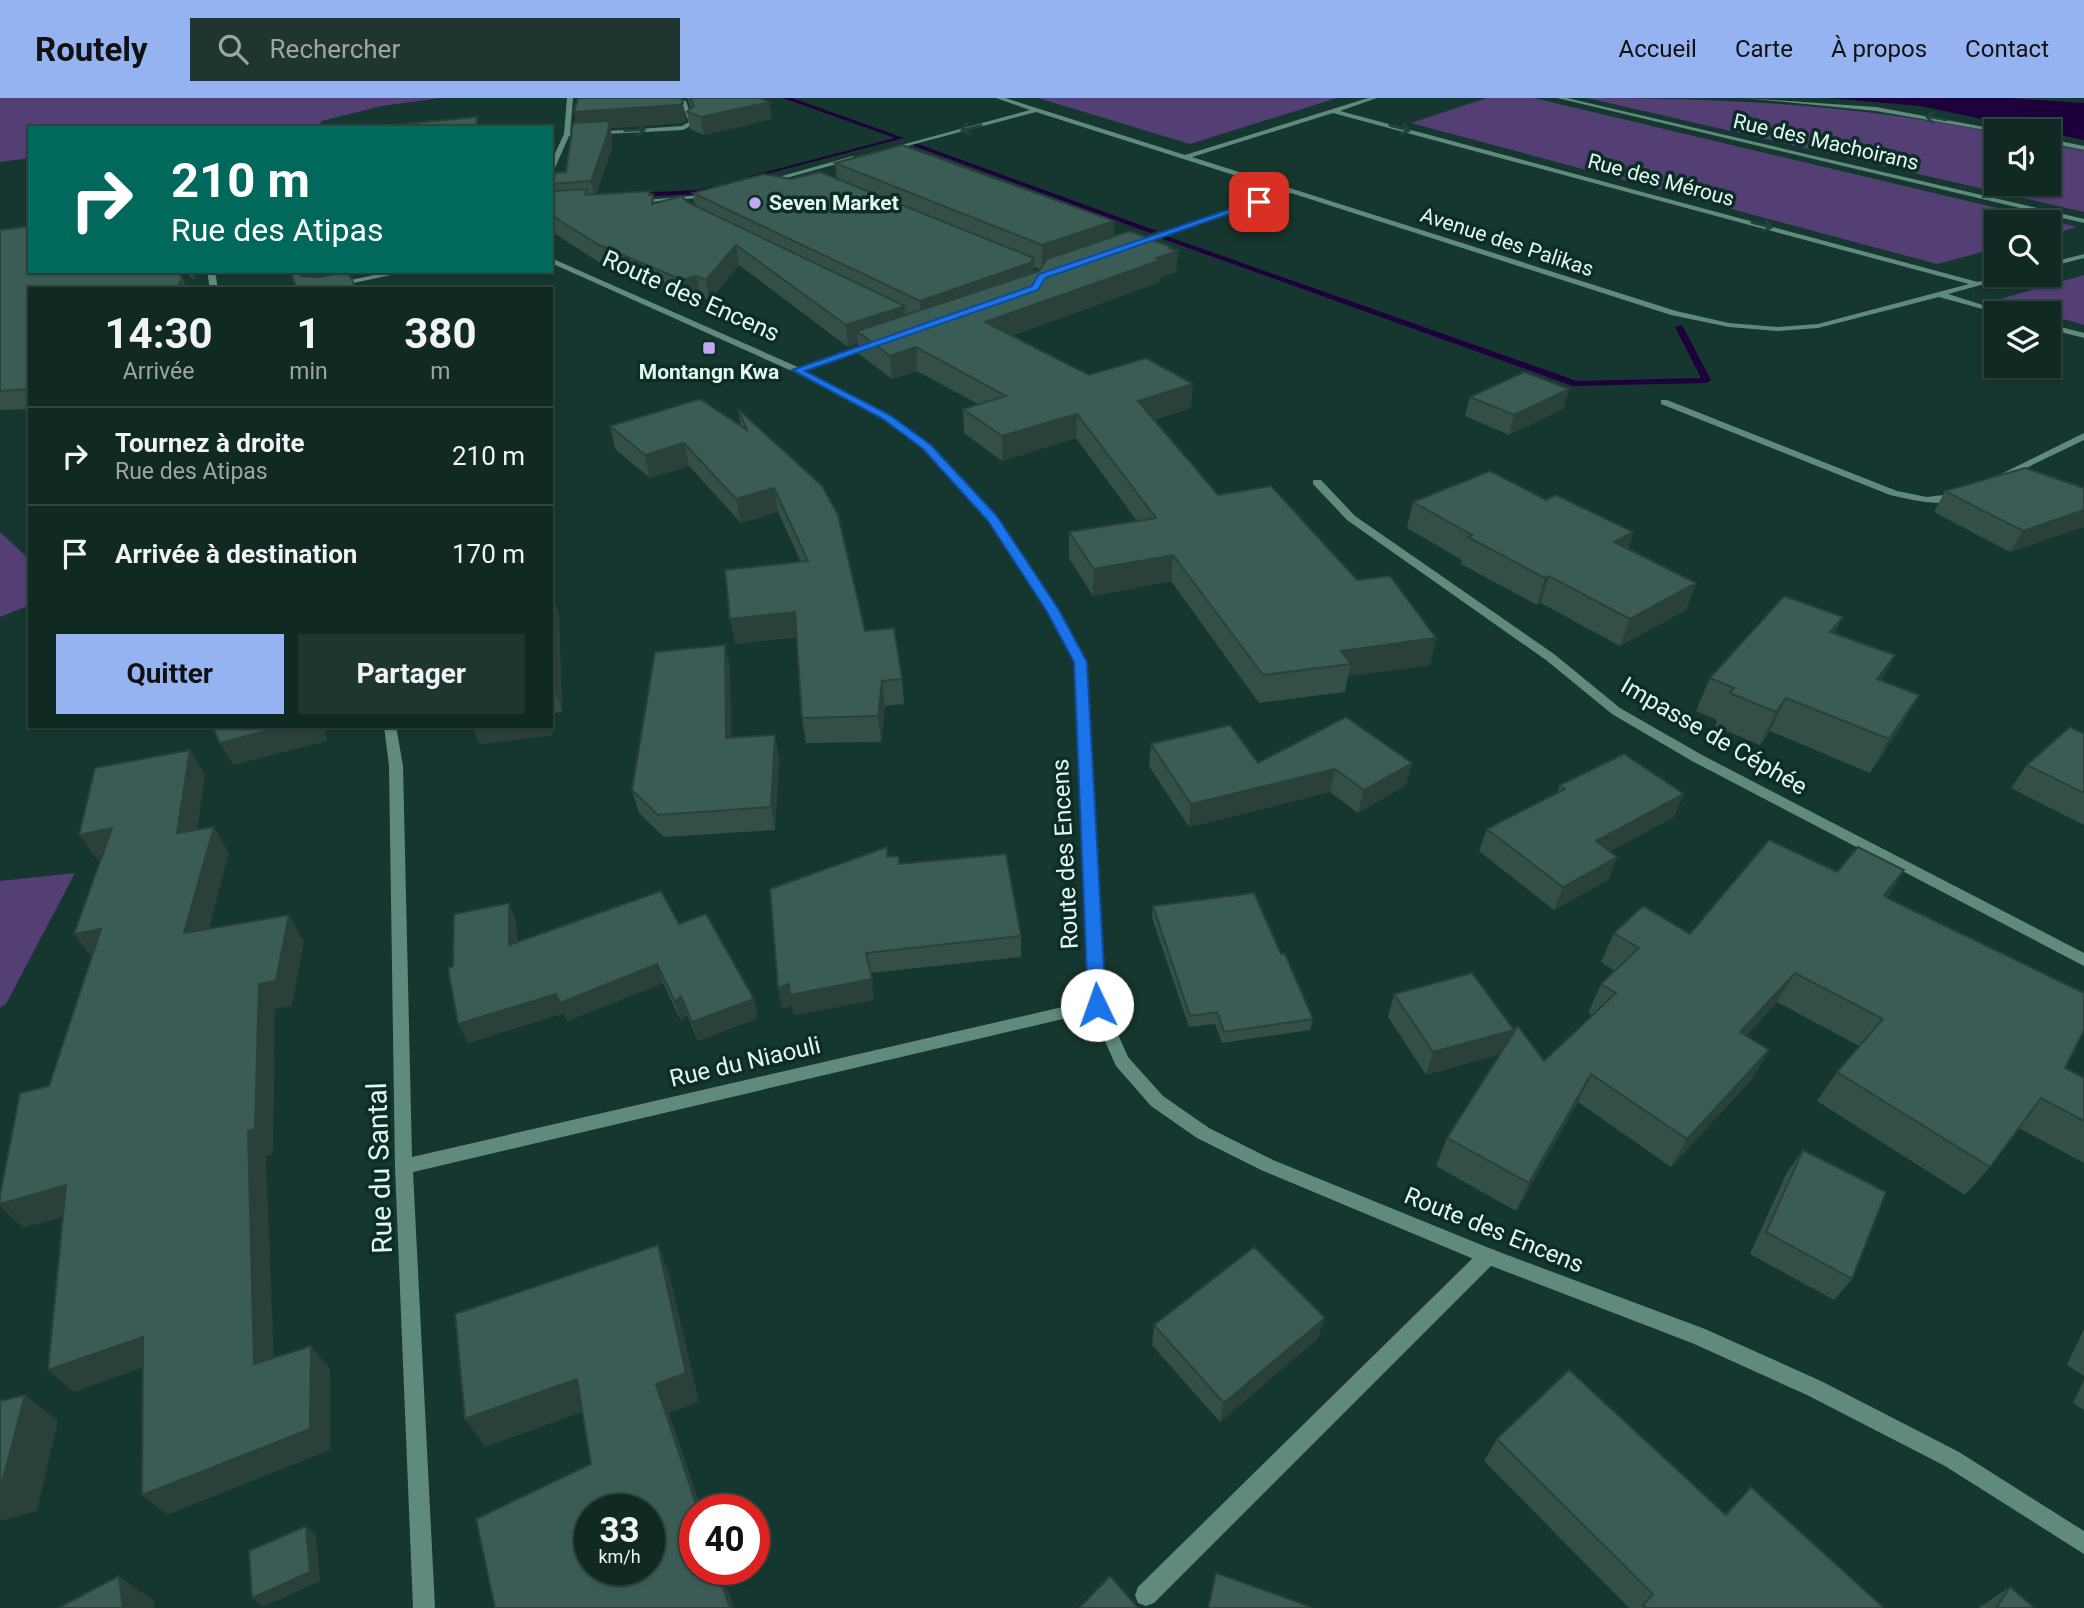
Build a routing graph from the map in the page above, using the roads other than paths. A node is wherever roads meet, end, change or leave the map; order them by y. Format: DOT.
graph roads {
  1 [pos="999,98"];
  2 [pos="1374,98"];
  3 [pos="1560,98"];
  4 [pos="1747,98"];
  5 [pos="658,100"];
  6 [pos="570,101"];
  7 [pos="582,104"];
  8 [pos="1037,110"];
  9 [pos="1334,111"];
  10 [pos="1984,128"];
  11 [pos="567,134"];
  12 [pos="2061,143"];
  13 [pos="2084,148"];
  14 [pos="881,151"];
  15 [pos="1186,157"];
  16 [pos="856,158"];
  17 [pos="553,166"];
  18 [pos="795,174"];
  19 [pos="807,179"];
  20 [pos="754,184"];
  21 [pos="1290,191"];
  22 [pos="714,195"];
  23 [pos="682,198"];
  24 [pos="629,201"];
  25 [pos="688,208"];
  26 [pos="2084,221"];
  27 [pos="1119,250"];
  28 [pos="2084,256"];
  29 [pos="553,261"];
  30 [pos="2061,262"];
  31 [pos="396,273"];
  32 [pos="1984,283"];
  33 [pos="1979,284"];
  34 [pos="322,287"];
  35 [pos="1938,295"];
  36 [pos="1984,308"];
  37 [pos="2061,329"];
  38 [pos="2084,336"];
  39 [pos="884,341"];
  40 [pos="797,370"];
  41 [pos="1664,402"];
  42 [pos="2084,436"];
  43 [pos="1317,482"];
  44 [pos="1984,484"];
  45 [pos="1972,490"];
  46 [pos="390,728"];
  47 [pos="2084,960"];
  48 [pos="1097,1005"];
  49 [pos="404,1167"];
  50 [pos="1488,1256"];
  51 [pos="2084,1543"];
  52 [pos="1146,1595"];
  53 [pos="424,1608"];
  1 -- 8 [label="street, Avenue des Palikas"];
  2 -- 9 [label="street"];
  3 -- 26 [label="street, Rue des Machoirans"];
  10 -- 4 [label="street, one-way"];
  11 -- 5 [label="street, one-way"];
  6 -- 7 [label="street"];
  6 -- 11 [label="street"];
  8 -- 14 [label="street, one-way"];
  8 -- 15 [label="street, Avenue des Palikas"];
  9 -- 15 [label="street"];
  9 -- 33 [label="street, Rue des Mérous, one-way"];
  11 -- 17 [label="street"];
  12 -- 13 [label="street"];
  15 -- 21 [label="street, Avenue des Palikas"];
  16 -- 18 [label="street"];
  18 -- 19 [label="street"];
  18 -- 20 [label="street"];
  21 -- 27 [label="street"];
  21 -- 35 [label="street, Avenue des Palikas"];
  22 -- 23 [label="street"];
  23 -- 24 [label="street"];
  23 -- 25 [label="street"];
  28 -- 30 [label="street"];
  29 -- 40 [label="street, Route des Encens"];
  31 -- 34 [label="street"];
  32 -- 33 [label="street, Avenue des Palikas"];
  33 -- 35 [label="street, Avenue des Palikas"];
  35 -- 36 [label="street"];
  37 -- 38 [label="street"];
  39 -- 40 [label="street"];
  40 -- 48 [label="street, Route des Encens"];
  41 -- 45 [label="street"];
  42 -- 44 [label="street"];
  43 -- 47 [label="street, Impasse de Céphée"];
  46 -- 49 [label="street, Rue du Santal"];
  48 -- 49 [label="street, Rue du Niaouli"];
  48 -- 50 [label="street, Route des Encens"];
  49 -- 53 [label="street, Rue du Santal"];
  50 -- 51 [label="street, Route des Encens"];
  50 -- 52 [label="street"];
}
